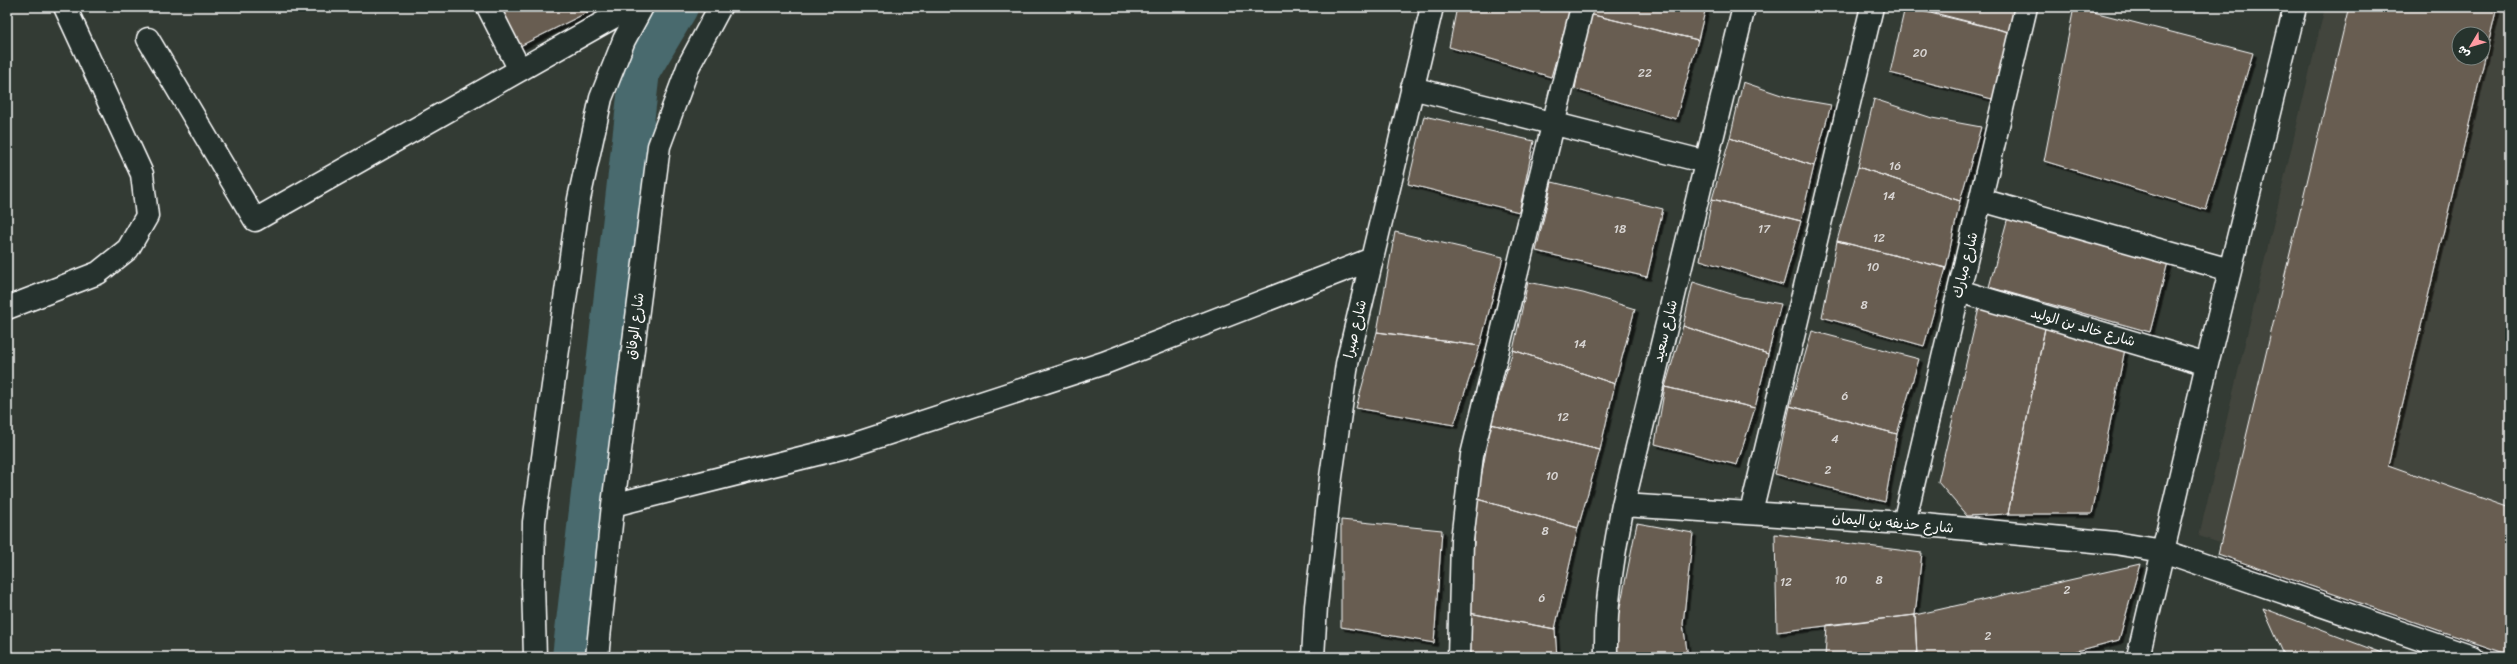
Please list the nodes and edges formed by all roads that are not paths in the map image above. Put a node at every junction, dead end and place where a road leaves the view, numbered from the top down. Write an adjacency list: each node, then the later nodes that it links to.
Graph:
1 (65, 7): 21 (street)
2 (488, 7): 13 (street)
3 (631, 7): 13 (street)
4 (642, 7): 29 (street)
5 (720, 7): 23 (street, شارع الوفاق)
6 (1432, 7): 14 (street, شارع صبرا)
7 (1582, 7): 15 (street)
8 (1744, 7): 16 (street, شارع سعيد)
9 (1872, 7): 25 (street)
10 (2026, 7): 17 (street, شارع مبارك)
11 (2295, 7): 19 (street)
12 (148, 39): 13 (street)
13 (520, 70)
14 (1412, 88): 15 (street); 18 (street, شارع صبرا)
15 (1553, 124): 16 (street); 32 (street)
16 (1706, 162): 24 (street, شارع سعيد)
17 (1981, 200): 19 (street); 20 (street, شارع مبارك)
18 (1372, 258): 23 (street); 31 (street, شارع صبرا)
19 (2230, 270): 22 (street)
20 (1959, 291): 22 (street, شارع خالد بن الوليد); 26 (street, شارع مبارك)
21 (7, 308)
22 (2207, 364): 27 (street)
23 (613, 505): 30 (street, شارع الوفاق)
24 (1623, 505): 25 (street, شارع حذيفه بن اليمان); 33 (street, شارع سعيد)
25 (1751, 512): 26 (street, شارع حذيفه بن اليمان)
26 (1904, 523): 27 (street, شارع حذيفه بن اليمان)
27 (2163, 551): 28 (street); 34 (street, شارع حذيفه بن اليمان)
28 (2134, 656)
29 (536, 657)
30 (597, 657)
31 (1313, 657)
32 (1459, 657)
33 (1606, 657)
34 (2472, 657)

